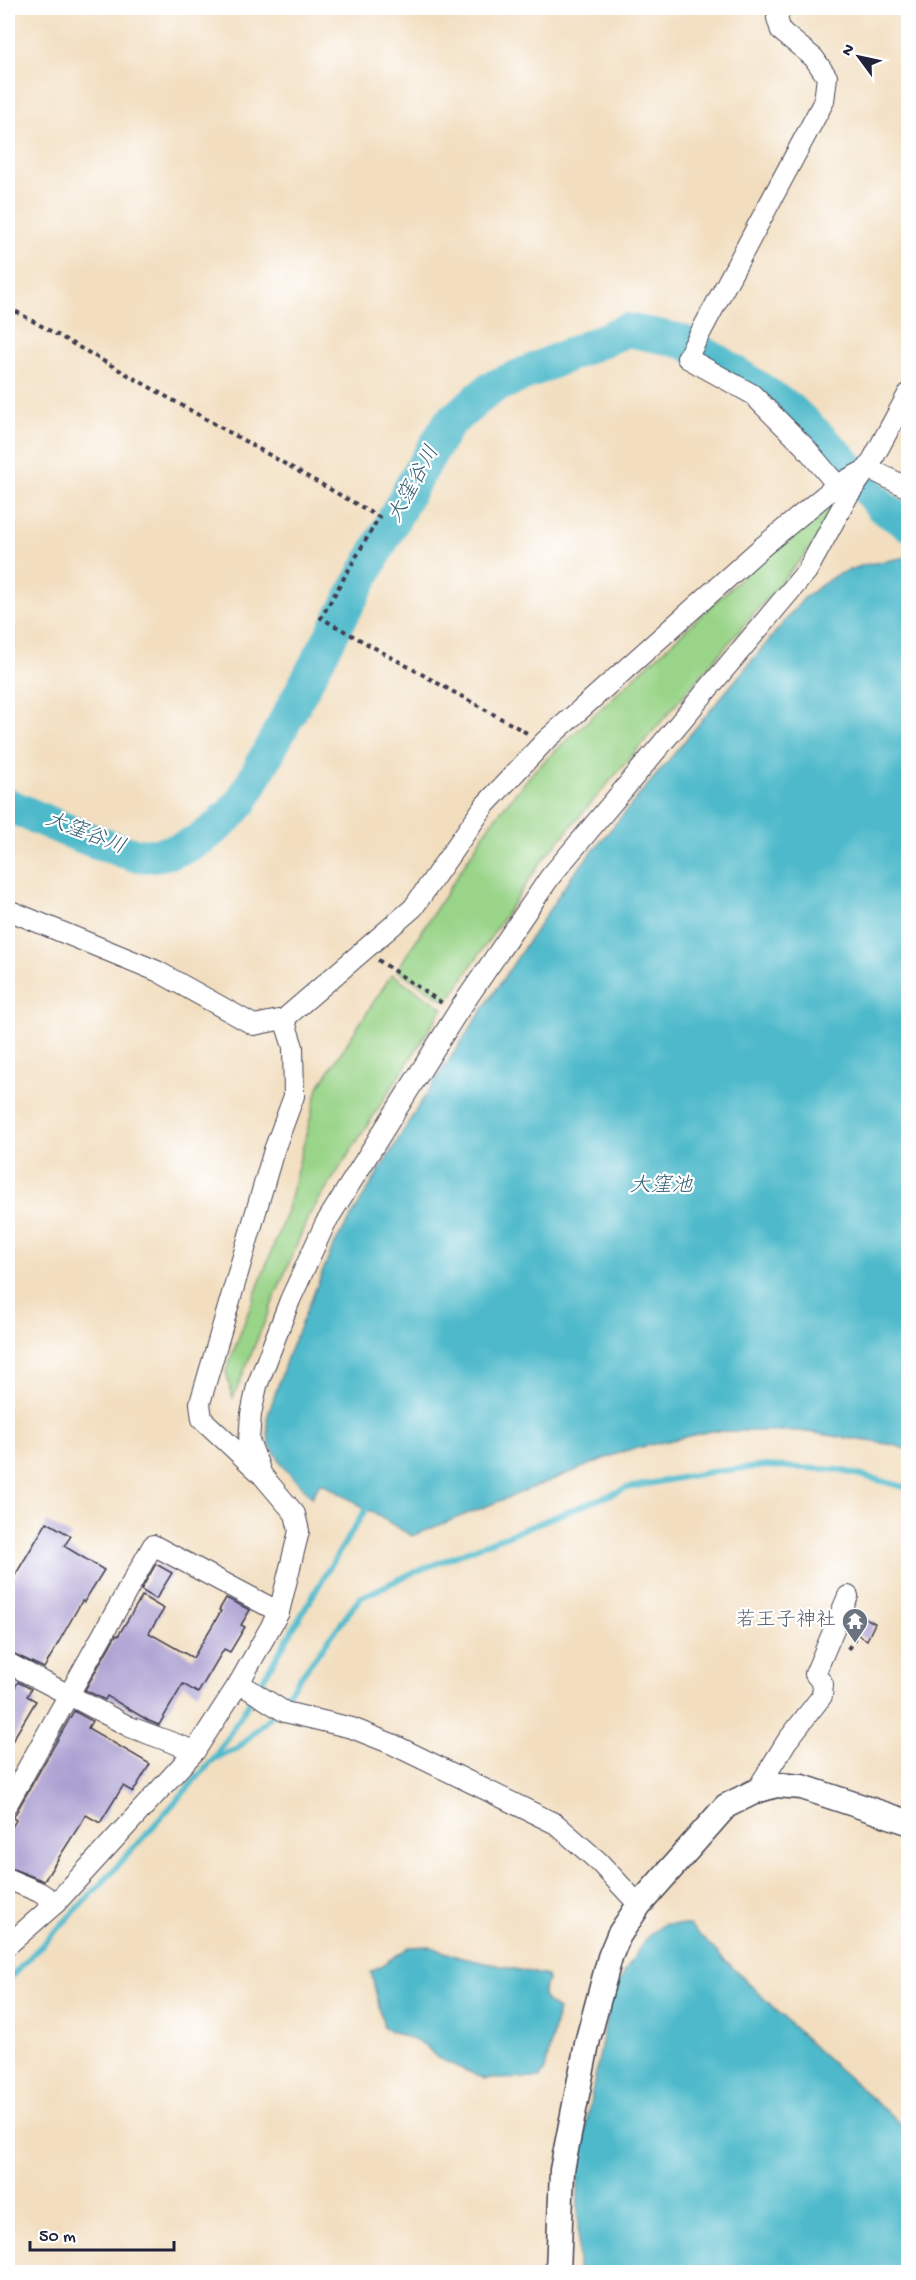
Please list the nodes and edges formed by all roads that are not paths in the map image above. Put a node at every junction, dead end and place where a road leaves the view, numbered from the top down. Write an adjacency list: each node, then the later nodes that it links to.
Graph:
1 (781, 8): 3 (street)
2 (909, 394): 3 (street)
3 (856, 477): 4 (street); 6 (street); 7 (street)
4 (909, 488)
5 (8, 910): 6 (street)
6 (284, 1019): 7 (street)
7 (262, 1475): 9 (street)
8 (848, 1596): 14 (street)
9 (279, 1612): 11 (street); 12 (street)
10 (8, 1663): 12 (street)
11 (242, 1684): 13 (street); 19 (street)
12 (67, 1694): 13 (street); 15 (street)
13 (195, 1751): 18 (street)
14 (756, 1791): 16 (street); 19 (street)
15 (8, 1803)
16 (909, 1822)
17 (8, 1879): 18 (street)
18 (56, 1903): 20 (street)
19 (639, 1905): 21 (street)
20 (8, 1945)
21 (558, 2272)

